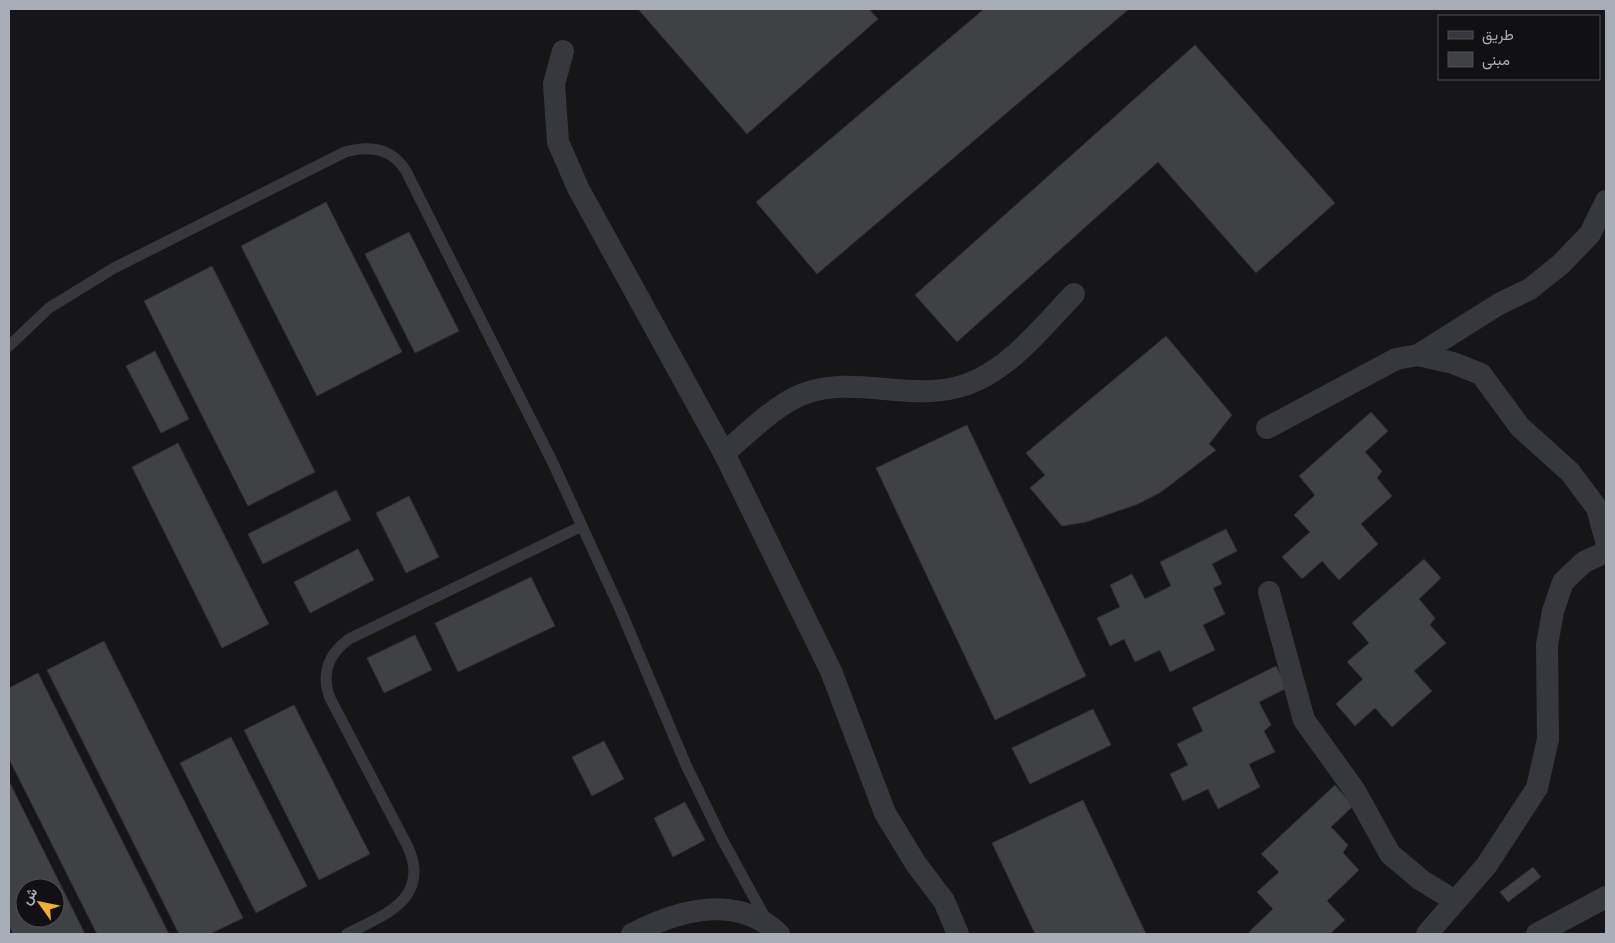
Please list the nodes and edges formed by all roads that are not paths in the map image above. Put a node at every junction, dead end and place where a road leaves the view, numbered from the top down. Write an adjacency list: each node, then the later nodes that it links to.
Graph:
1 (563, 51): 7 (street)
2 (1606, 201): 5 (street)
3 (1074, 294): 7 (street)
4 (9, 346): 8 (lane)
5 (1418, 356): 6 (street); 9 (street)
6 (1268, 428)
7 (724, 453): 17 (street)
8 (582, 526): 14 (lane); 15 (lane)
9 (1606, 541)
10 (1606, 552): 13 (street)
11 (1269, 592): 13 (street)
12 (1606, 897): 19 (street)
13 (1456, 901): 18 (street)
14 (774, 929): 16 (street)
15 (347, 934)
16 (632, 934)
17 (958, 934)
18 (1427, 934)
19 (1537, 934)

